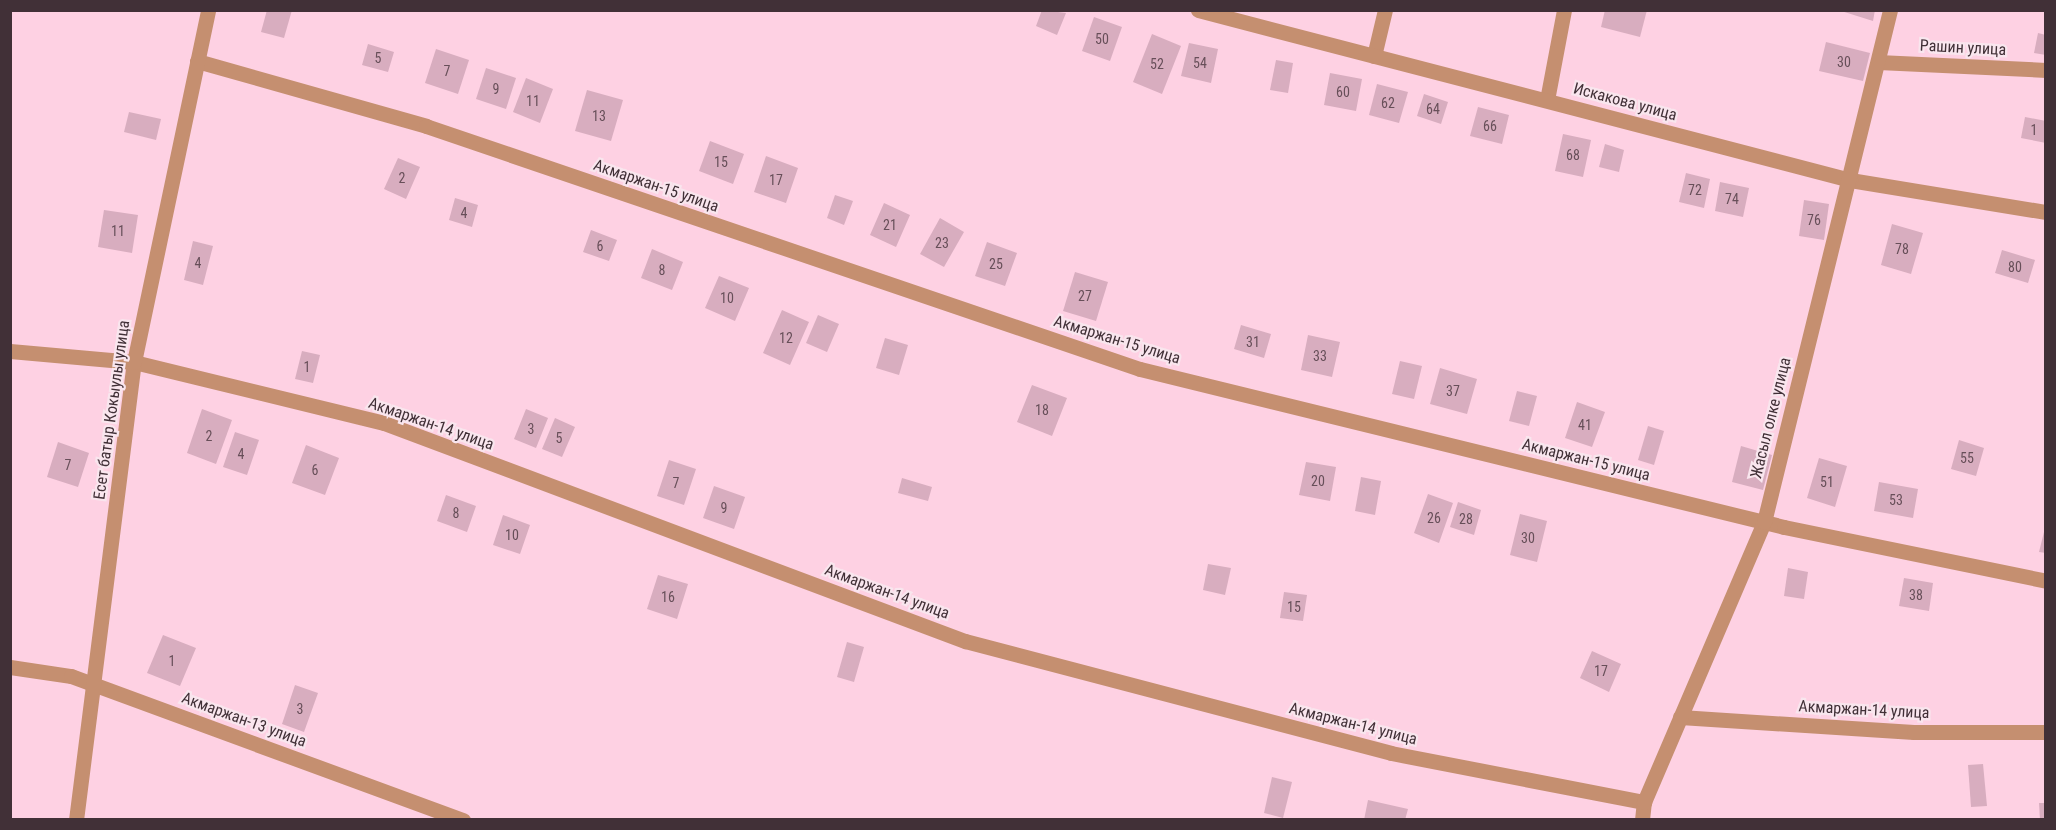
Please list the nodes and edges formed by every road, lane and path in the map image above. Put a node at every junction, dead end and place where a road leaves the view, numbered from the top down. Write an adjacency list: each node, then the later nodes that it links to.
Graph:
1 (208, 10): 7 (street, Есет батыр Кокыулы улица)
2 (1198, 10): 6 (street, Искакова улица)
3 (1385, 10): 6 (street)
4 (1564, 10): 10 (street)
5 (1890, 10): 8 (street, Жасыл олке улица)
6 (1374, 56): 10 (street, Искакова улица)
7 (197, 61): 14 (street, Есет батыр Кокыулы улица); 15 (street, Акмаржан-15 улица)
8 (1878, 62): 9 (street, Рашин улица); 11 (street, Жасыл олке улица)
9 (2046, 70)
10 (1547, 100): 11 (street, Искакова улица)
11 (1850, 180): 12 (street, Искакова улица); 15 (street, Жасыл олке улица)
12 (2046, 212)
13 (10, 351): 14 (street, Акмаржан-14 улица)
14 (134, 362): 18 (street, Есет батыр Кокыулы улица); 21 (street, Акмаржан-14 улица)
15 (1764, 522): 16 (street, Акмаржан-15 улица); 19 (street, Жасыл олке улица)
16 (2046, 581)
17 (10, 668): 18 (street, Акмаржан-13 улица)
18 (94, 684): 22 (street, Есет батыр Кокыулы улица); 23 (street, Акмаржан-13 улица)
19 (1680, 717): 20 (street, Акмаржан-14 улица); 21 (street, Жасыл олке улица)
20 (2046, 732)
21 (1644, 802): 24 (street, Жасыл олке улица)
22 (76, 819)
23 (463, 819)
24 (1642, 819)

